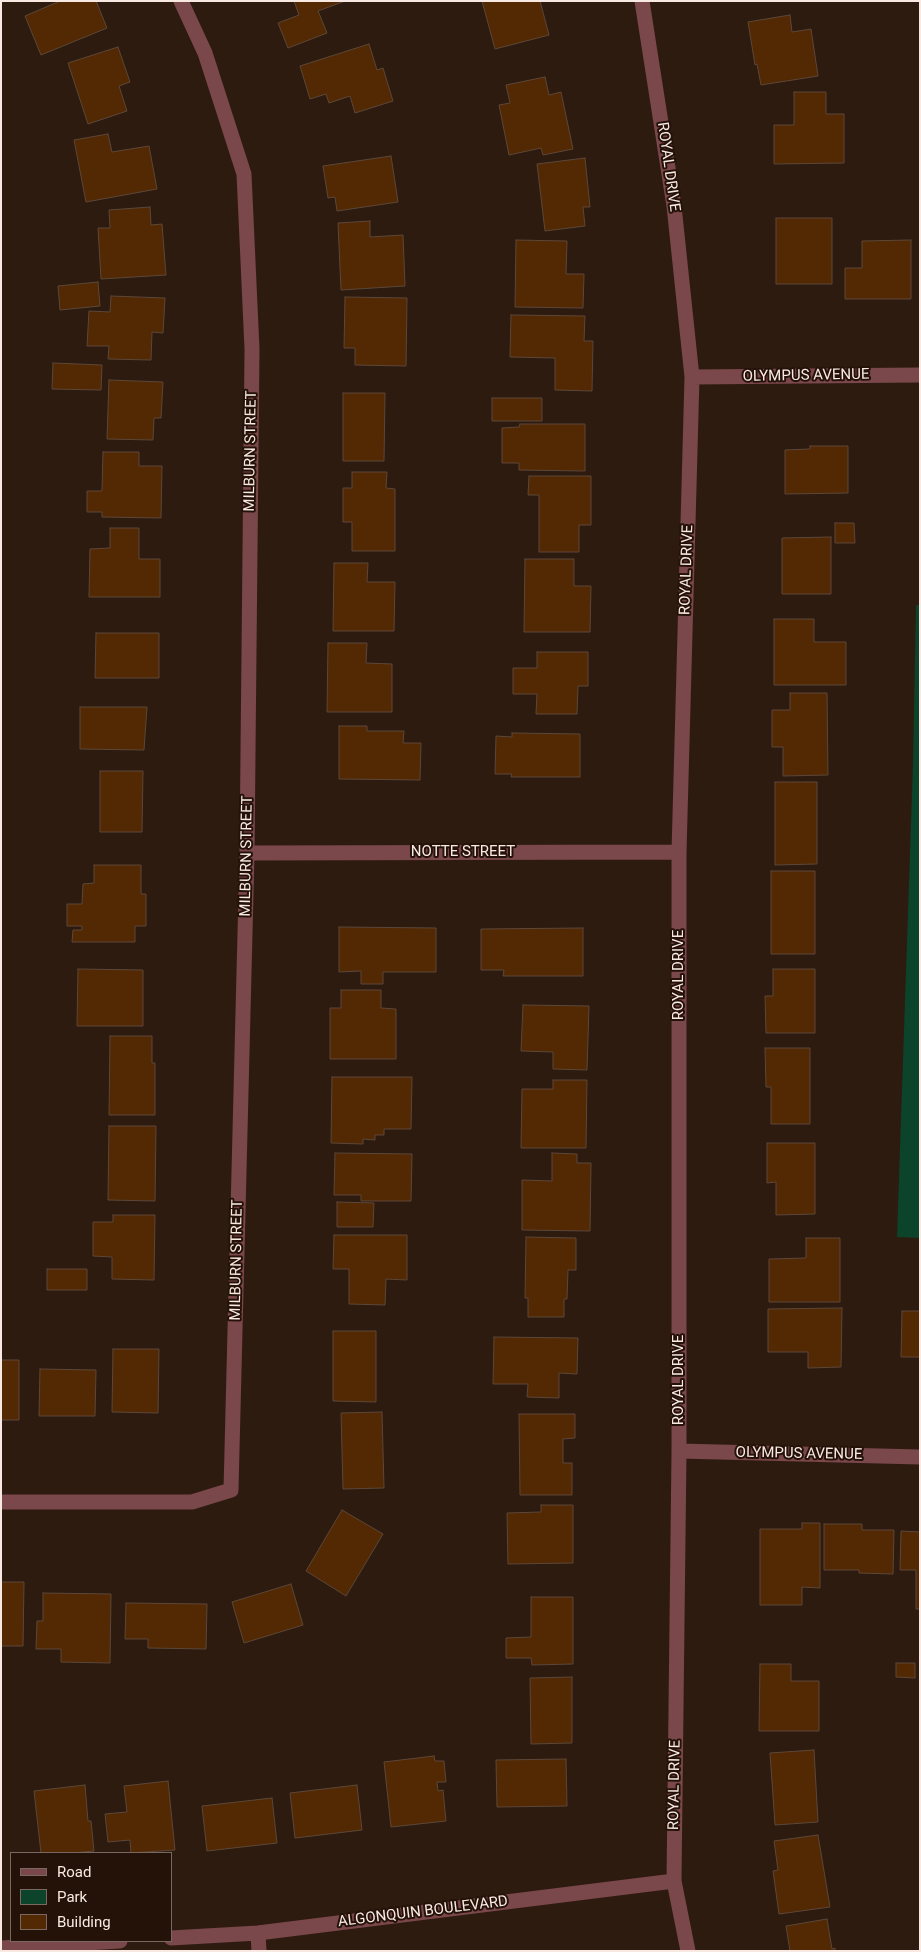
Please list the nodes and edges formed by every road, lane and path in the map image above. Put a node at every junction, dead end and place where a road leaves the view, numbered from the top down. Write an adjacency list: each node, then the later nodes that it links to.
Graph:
1 (181, 1): 6 (street, MILBURN STREET)
2 (642, 1): 4 (street, ROYAL DRIVE)
3 (920, 375): 4 (street, OLYMPUS AVENUE)
4 (692, 377): 5 (street, ROYAL DRIVE)
5 (679, 852): 6 (street, NOTTE STREET); 7 (street, ROYAL DRIVE)
6 (247, 853): 9 (street, MILBURN STREET)
7 (679, 1451): 8 (street, OLYMPUS AVENUE); 10 (street, ROYAL DRIVE)
8 (920, 1457)
9 (1, 1502)
10 (674, 1881): 11 (street, ALGONQUIN BOULEVARD); 16 (street, ROYAL DRIVE)
11 (258, 1933): 12 (street, ALGONQUIN BOULEVARD); 15 (street)
12 (172, 1938)
13 (103, 1942): 14 (street)
14 (1, 1948)
15 (260, 1951)
16 (688, 1951)

